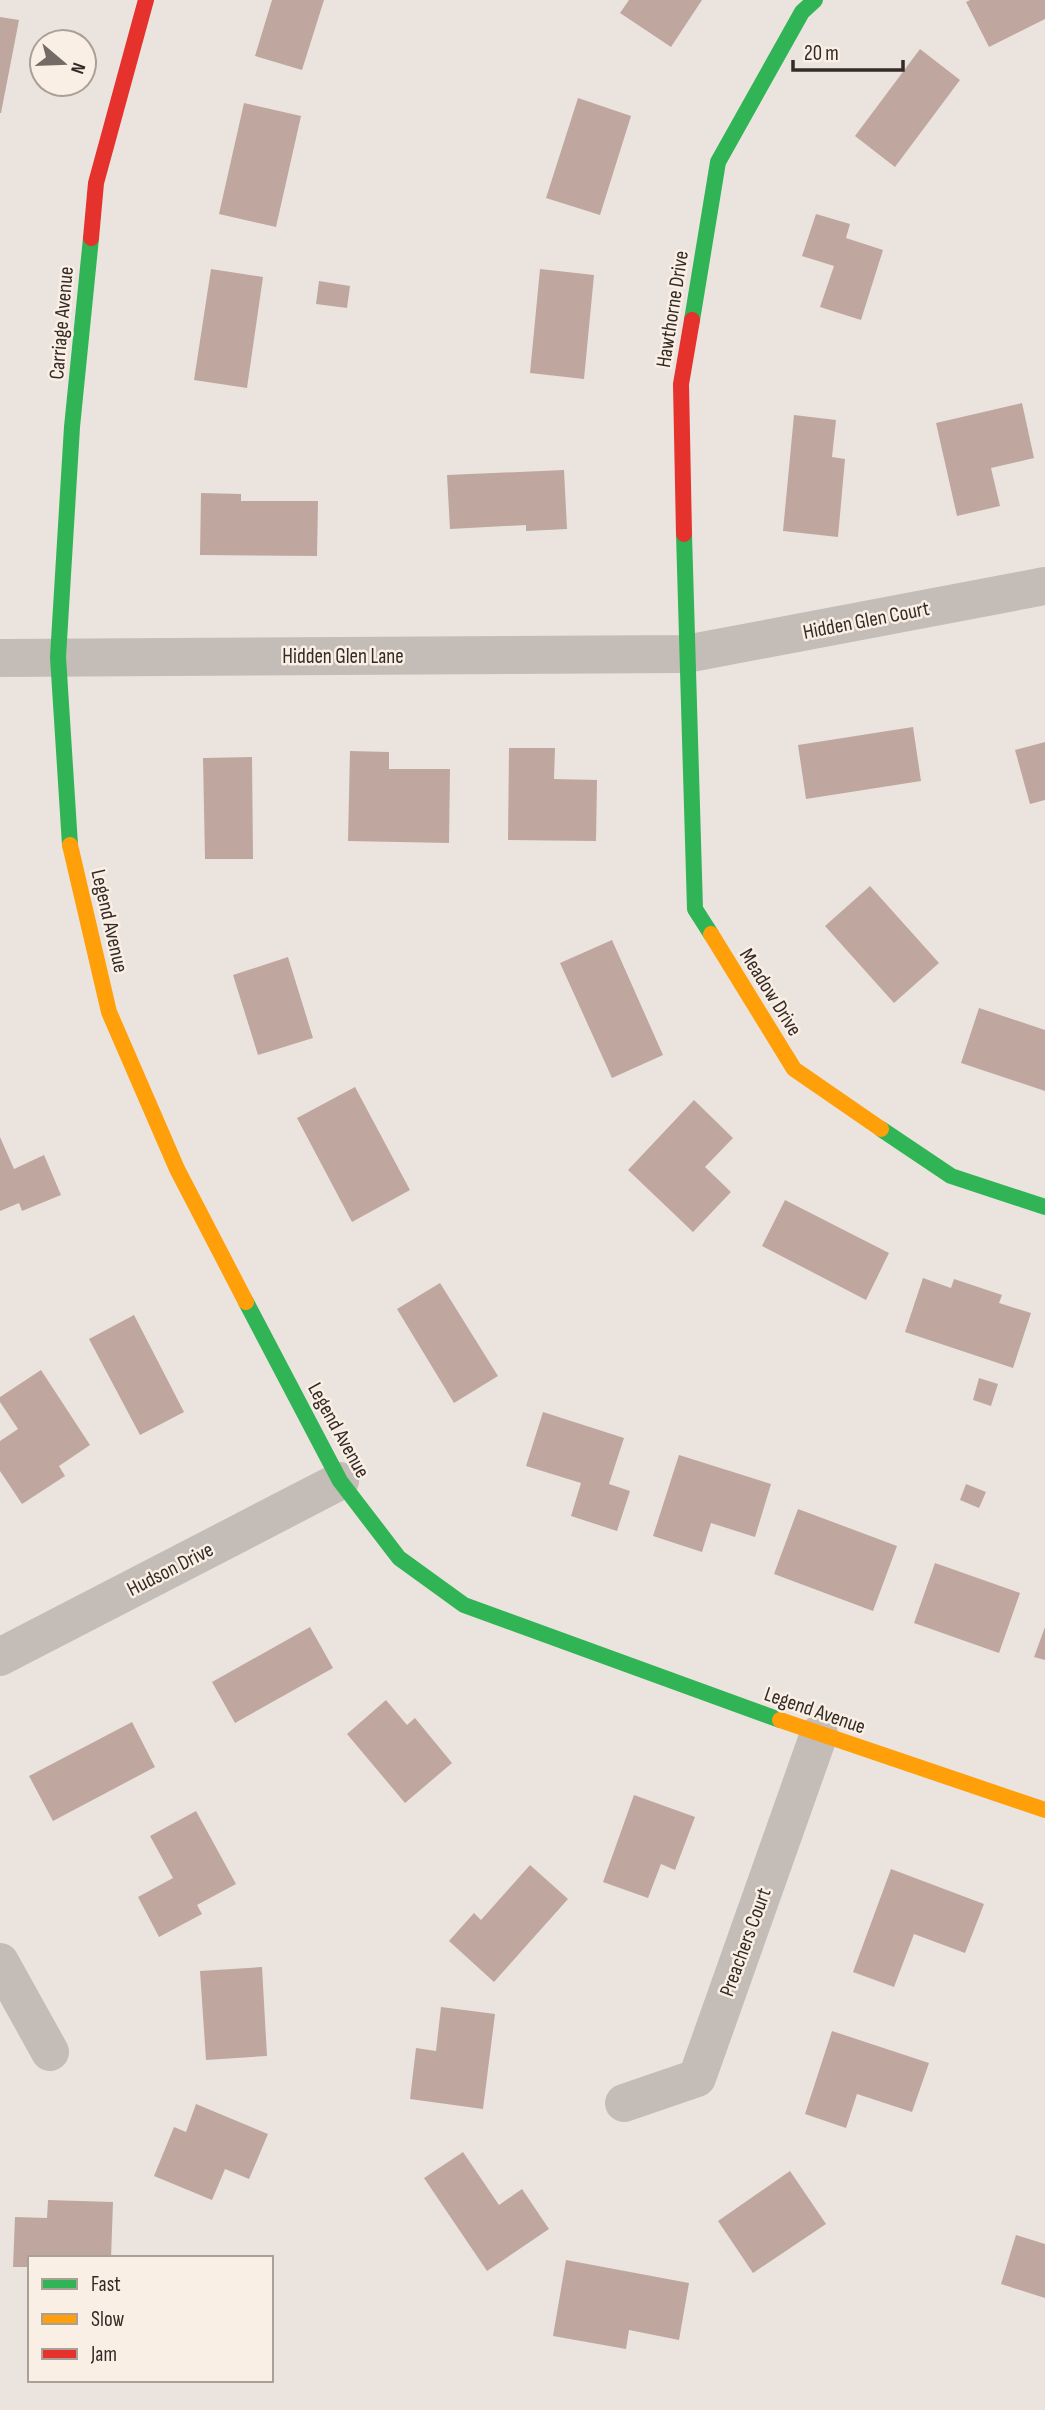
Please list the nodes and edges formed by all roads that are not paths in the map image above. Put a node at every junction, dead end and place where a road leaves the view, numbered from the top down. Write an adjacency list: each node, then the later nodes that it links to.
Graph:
1 (146, 0): 5 (street, Carriage Avenue)
2 (816, 0): 4 (street, Hawthorne Drive)
3 (1045, 586): 4 (street, Hidden Glen Court)
4 (686, 654): 5 (street, Hidden Glen Lane); 7 (street, Meadow Drive)
5 (58, 657): 6 (street, Hidden Glen Lane); 8 (street, Legend Avenue)
6 (0, 658)
7 (1045, 1207)
8 (341, 1481): 9 (street, Hudson Drive); 10 (street, Legend Avenue)
9 (0, 1657)
10 (819, 1734): 11 (street, Legend Avenue); 14 (street, Preachers Court)
11 (1045, 1810)
12 (0, 1962): 13 (street)
13 (50, 2052)
14 (624, 2104)

